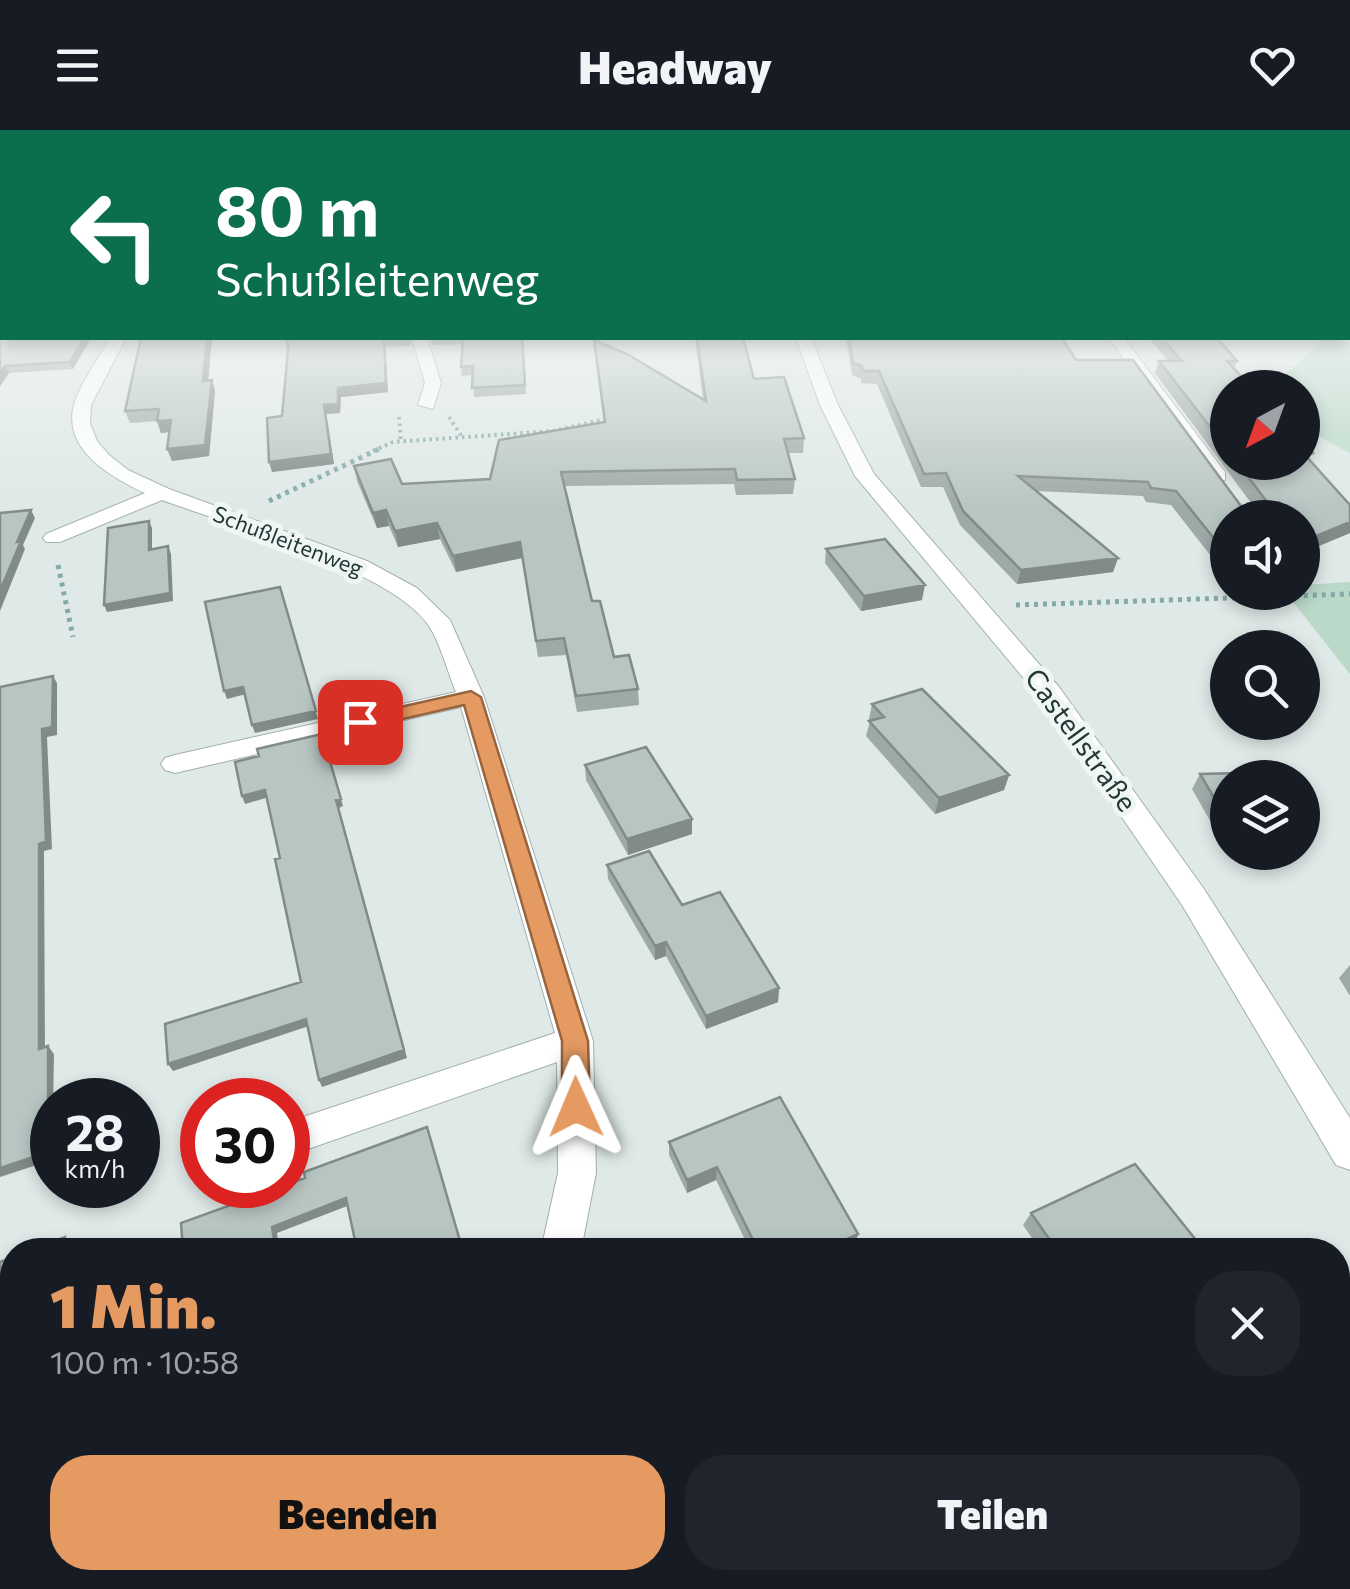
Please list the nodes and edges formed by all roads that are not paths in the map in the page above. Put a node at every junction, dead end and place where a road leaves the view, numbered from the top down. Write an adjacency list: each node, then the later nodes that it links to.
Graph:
1 (98, 372): 7 (street, Schußleitenweg)
2 (429, 372): 5 (street)
3 (817, 372): 13 (street, Castellstraße)
4 (1142, 372): 6 (street)
5 (427, 405)
6 (1226, 486)
7 (162, 493): 8 (street); 9 (street, Schußleitenweg)
8 (53, 538)
9 (471, 697): 10 (street); 11 (street, Schußleitenweg)
10 (175, 764)
11 (575, 1041): 12 (street); 14 (street, Schußleitenweg)
12 (310, 1131)
13 (1350, 1152)
14 (564, 1238)

